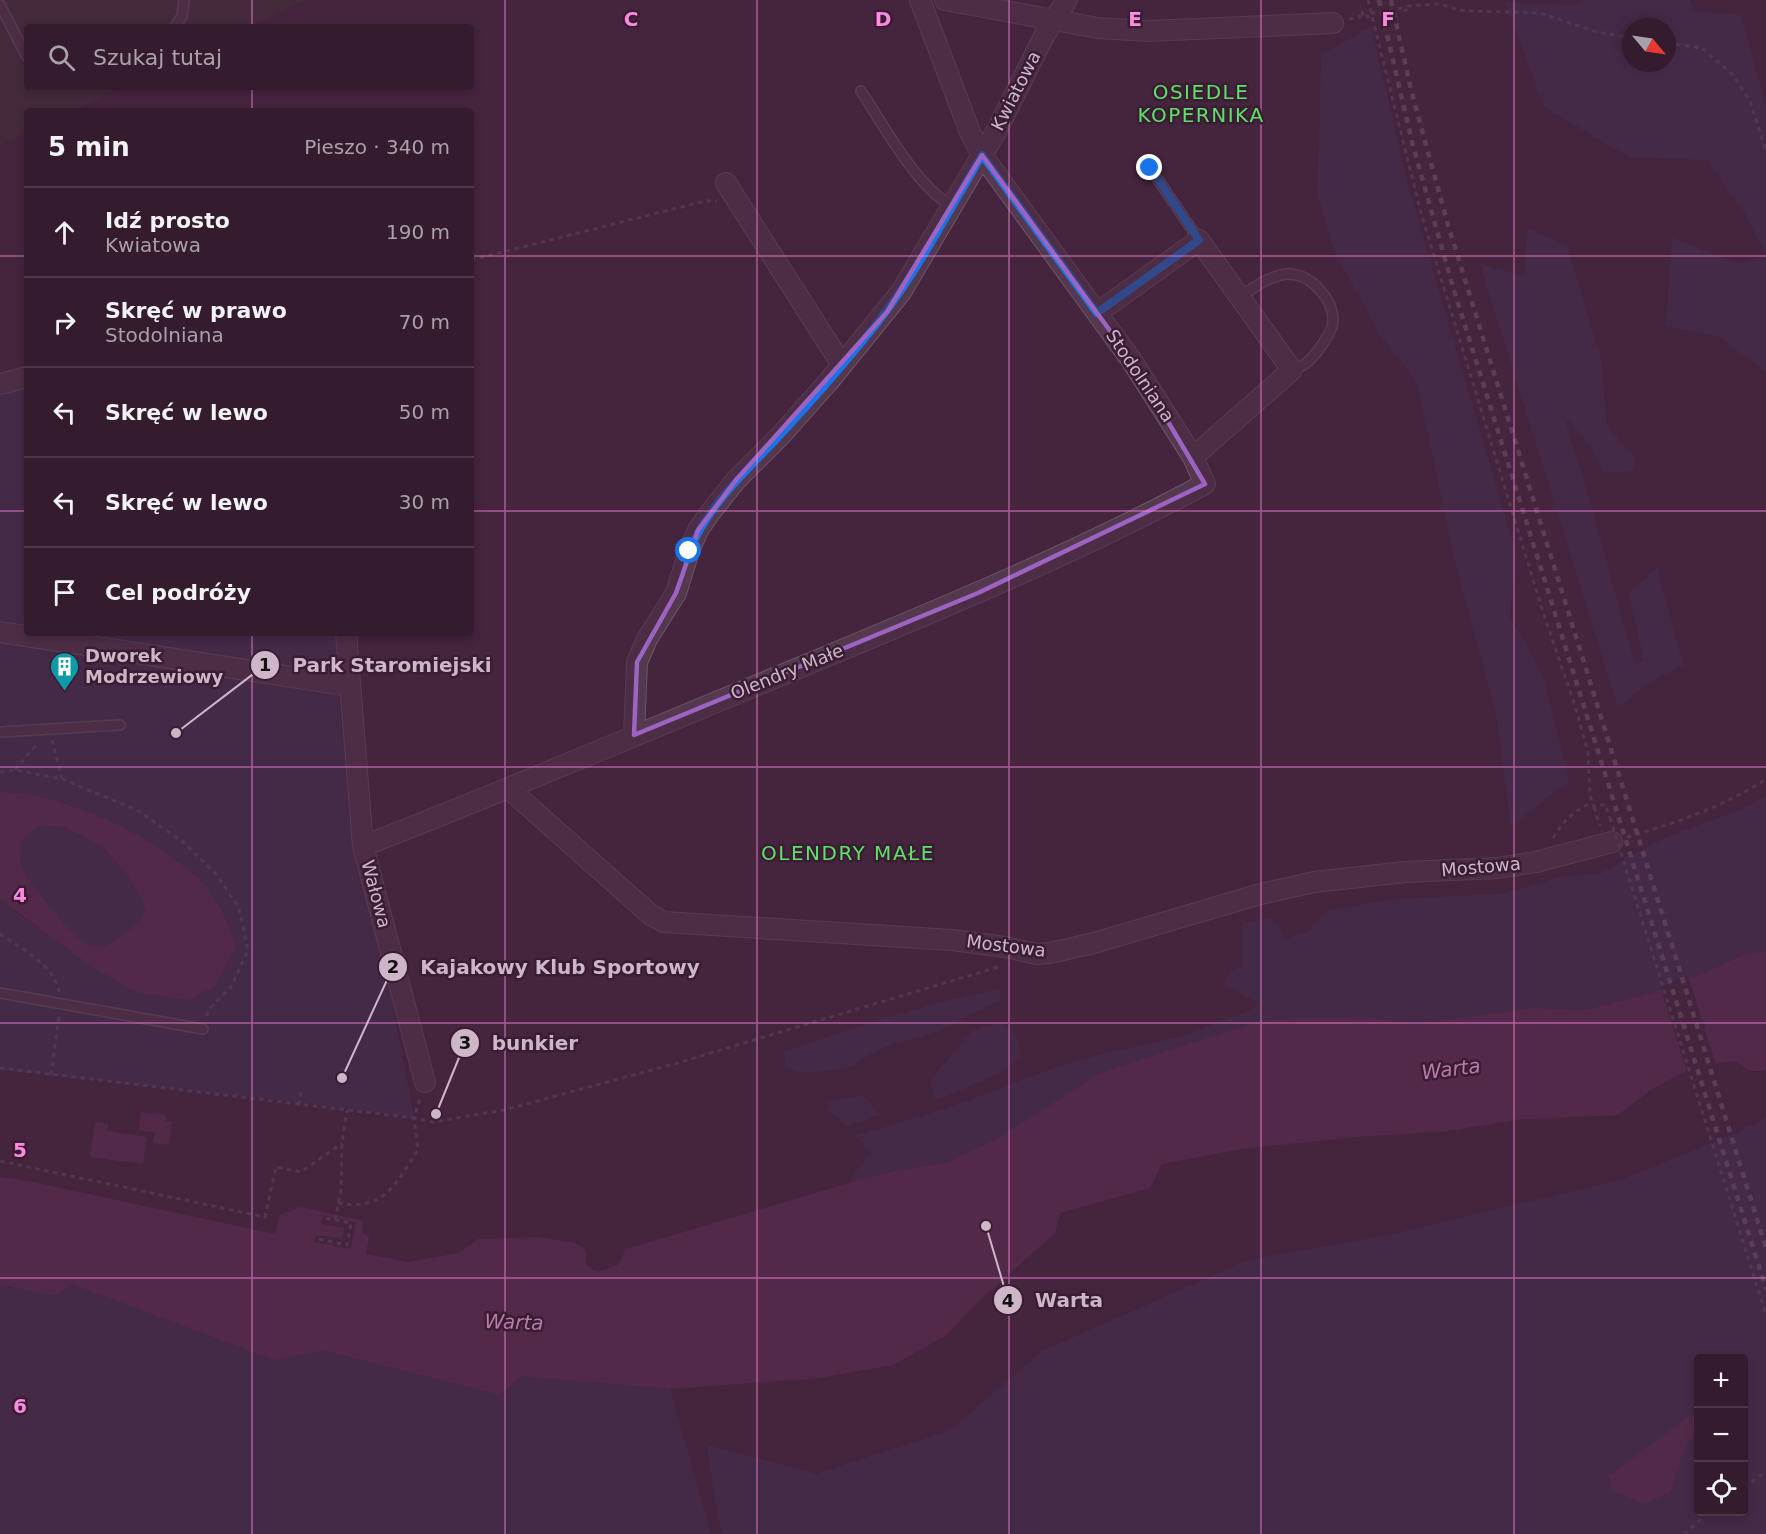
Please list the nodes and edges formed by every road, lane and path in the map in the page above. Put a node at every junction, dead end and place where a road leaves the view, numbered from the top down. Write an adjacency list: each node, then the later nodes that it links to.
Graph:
1 (184, 0): 12 (lane)
2 (944, 0): 6 (street); 10 (street)
3 (1067, 0): 10 (street, Kwiatowa)
4 (1368, 0): 9 (path)
5 (1401, 0): 8 (path)
6 (921, 2): 18 (street, Stodolniana)
7 (0, 5): 15 (lane)
8 (1403, 8): 9 (path); 13 (path)
9 (1370, 14): 11 (path); 47 (path)
10 (1053, 20): 11 (street); 18 (street, Kwiatowa)
11 (1333, 23)
12 (177, 24)
13 (1622, 36)
14 (1676, 44): 17 (path)
15 (24, 51)
16 (861, 91): 22 (lane)
17 (1766, 151)
18 (982, 155): 22 (street, Kwiatowa); 26 (street, Stodolniana)
19 (1150, 168): 23 (lane)
20 (726, 183): 21 (street)
21 (738, 202): 24 (path); 27 (street)
22 (952, 206): 27 (street, Kwiatowa)
23 (1199, 240): 25 (street); 26 (street)
24 (474, 259)
25 (1240, 297): 28 (street); 28 (lane)
26 (1097, 313): 31 (street, Stodolniana)
27 (842, 365): 41 (street, Kwiatowa)
28 (1293, 370): 31 (street)
29 (24, 378): 30 (street)
30 (0, 384)
31 (1193, 457): 32 (street, Stodolniana)
32 (1205, 484): 41 (street, Olendry Małe)
33 (0, 632): 34 (street)
34 (24, 636)
35 (26, 636): 37 (street)
36 (346, 636): 37 (street, Wałowa)
37 (350, 686): 49 (street, Wałowa)
38 (120, 725): 39 (lane)
39 (49, 729): 40 (lane); 42 (path); 44 (path)
40 (0, 732)
41 (634, 735): 46 (street, Olendry Małe)
42 (15, 770): 43 (path); 44 (path)
43 (0, 772)
44 (62, 779): 53 (path)
45 (1766, 779): 48 (path)
46 (509, 789): 49 (street, Olendry Małe); 50 (street, Mostowa)
47 (1593, 803): 50 (path); 68 (path, bridge)
48 (1612, 842): 50 (street, Mostowa)
49 (363, 846): 57 (street, Wałowa)
50 (1544, 860)
51 (1005, 964): 61 (path)
52 (0, 993): 53 (lane)
53 (203, 1029)
54 (54, 1052): 56 (path)
55 (0, 1068): 56 (path)
56 (51, 1075): 59 (path)
57 (425, 1082): 61 (path)
58 (301, 1092): 59 (path)
59 (299, 1105): 60 (path)
60 (347, 1110): 61 (path); 62 (path)
61 (414, 1118): 64 (path)
62 (342, 1143): 63 (path); 64 (path)
63 (0, 1161)
64 (338, 1203): 66 (path)
65 (325, 1218): 66 (path)
66 (335, 1220): 67 (path)
67 (319, 1239)
68 (1766, 1315)
69 (1766, 1472): 70 (path)
70 (1748, 1484)
71 (1704, 1516): 72 (path)
72 (1684, 1534)

